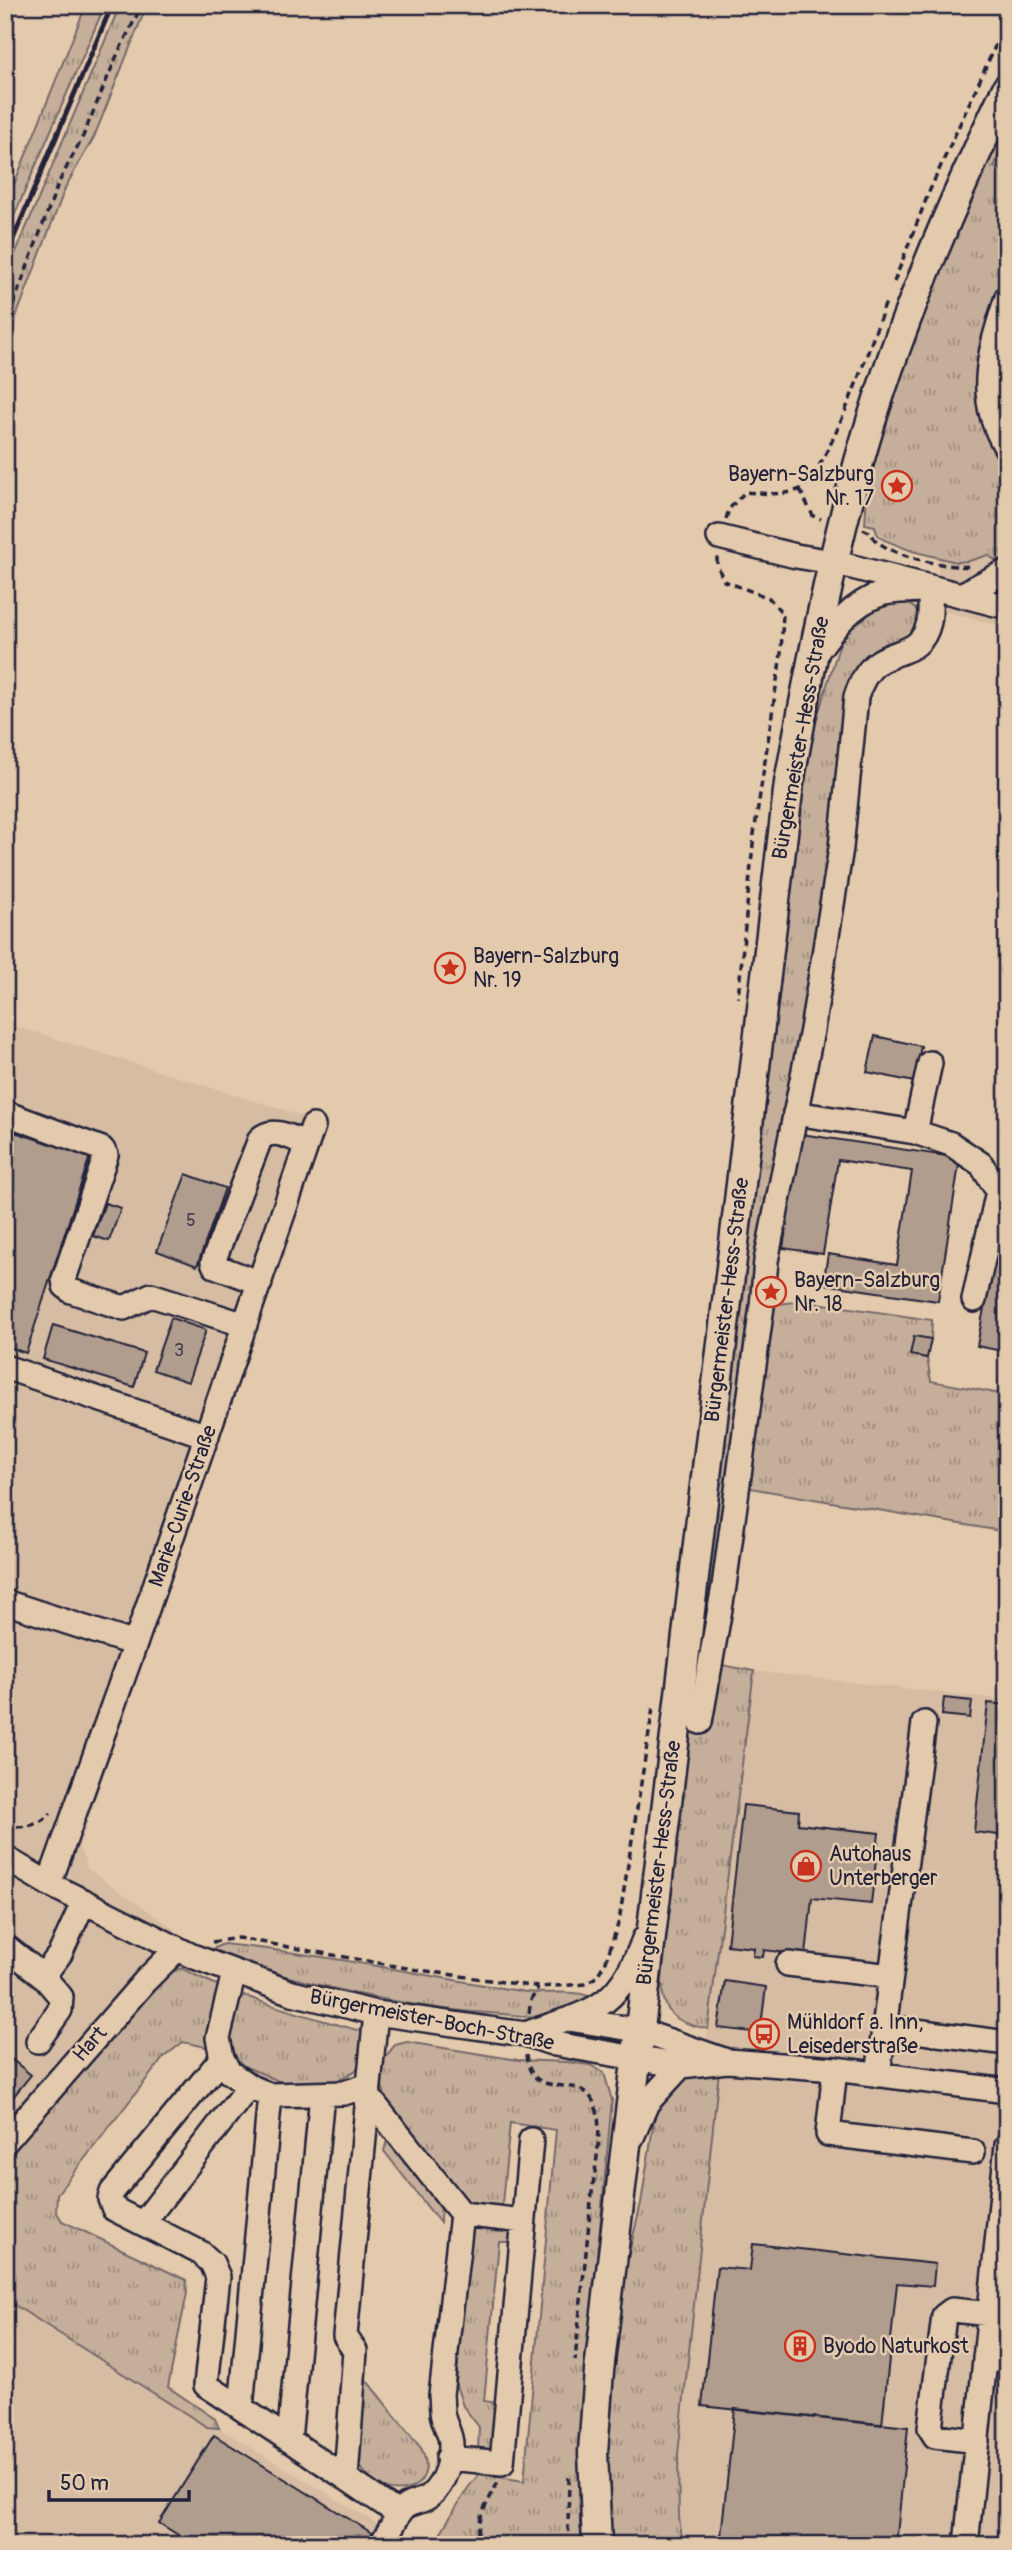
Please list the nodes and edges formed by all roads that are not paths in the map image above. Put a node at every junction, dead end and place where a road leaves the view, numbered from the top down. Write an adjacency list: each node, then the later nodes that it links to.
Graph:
1 (1007, 88): 5 (main road, Bürgermeister-Hess-Straße)
2 (1007, 297): 3 (street)
3 (1007, 449)
4 (719, 537): 5 (street)
5 (833, 562): 7 (street); 10 (main road, Bürgermeister-Hess-Straße)
6 (1006, 572): 8 (street)
7 (930, 589): 8 (street); 10 (street); 13 (street)
8 (961, 595): 9 (street)
9 (1007, 607)
10 (812, 658): 27 (main road, Bürgermeister-Hess-Straße)
11 (930, 1063): 14 (street)
12 (5, 1113): 17 (street)
13 (794, 1113): 14 (street); 22 (street)
14 (915, 1132): 16 (street)
15 (260, 1283): 15 (street, Marie-Curie-Straße); 17 (street, Marie-Curie-Straße)
16 (974, 1300)
17 (245, 1325): 19 (street, Marie-Curie-Straße)
18 (5, 1367): 19 (street)
19 (207, 1436): 21 (street, Marie-Curie-Straße)
20 (5, 1602): 21 (street)
21 (135, 1644): 25 (street, Marie-Curie-Straße)
22 (700, 1722)
23 (924, 1723): 33 (street)
24 (5, 1858): 25 (street, Bürgermeister-Boch-Straße)
25 (49, 1884): 26 (street, Bürgermeister-Boch-Straße)
26 (84, 1901): 29 (street, Bürgermeister-Boch-Straße); 32 (street)
27 (652, 1916): 35 (street); 37 (main road, Bürgermeister-Hess-Straße)
28 (5, 1946): 32 (street)
29 (185, 1953): 31 (street, Bürgermeister-Boch-Straße); 53 (street, Hart)
30 (788, 1964): 33 (street)
31 (234, 1973): 34 (street, Bürgermeister-Boch-Straße); 41 (street)
32 (43, 1976): 39 (street)
33 (891, 1976): 36 (street)
34 (376, 2013): 38 (street, Bürgermeister-Boch-Straße); 48 (street)
35 (569, 2019): 37 (street); 38 (street)
36 (885, 2028): 40 (street); 46 (street)
37 (638, 2030): 42 (main road, Bürgermeister-Hess-Straße); 43 (street)
38 (525, 2034): 42 (street, Bürgermeister-Boch-Straße)
39 (38, 2041)
40 (1007, 2043)
41 (222, 2058): 47 (street); 59 (street)
42 (636, 2060): 44 (street, Bürgermeister-Boch-Straße); 56 (main road, Bürgermeister-Hess-Straße)
43 (727, 2061): 44 (street, Bürgermeister-Boch-Straße); 45 (street)
44 (681, 2066): 56 (street)
45 (835, 2069): 46 (street); 55 (street)
46 (878, 2075): 49 (street)
47 (249, 2086): 51 (street); 59 (street)
48 (369, 2090): 50 (street); 57 (street); 66 (street)
49 (1007, 2091)
50 (322, 2094): 51 (street); 63 (street)
51 (270, 2095): 62 (street)
52 (531, 2140): 58 (street)
53 (5, 2141)
54 (1007, 2145): 60 (street)
55 (973, 2152)
56 (624, 2156): 69 (main road, Bürgermeister-Hess-Straße)
57 (462, 2214): 58 (street); 65 (street)
58 (523, 2221): 65 (street)
59 (143, 2223): 62 (street)
60 (989, 2314): 61 (street); 64 (street)
61 (996, 2359): 64 (street)
62 (241, 2408): 63 (street)
63 (289, 2440): 66 (street)
64 (976, 2441): 70 (street)
65 (449, 2458): 67 (street)
66 (346, 2478): 67 (street)
67 (399, 2514): 68 (street)
68 (381, 2545)
69 (597, 2545)
70 (966, 2545)

